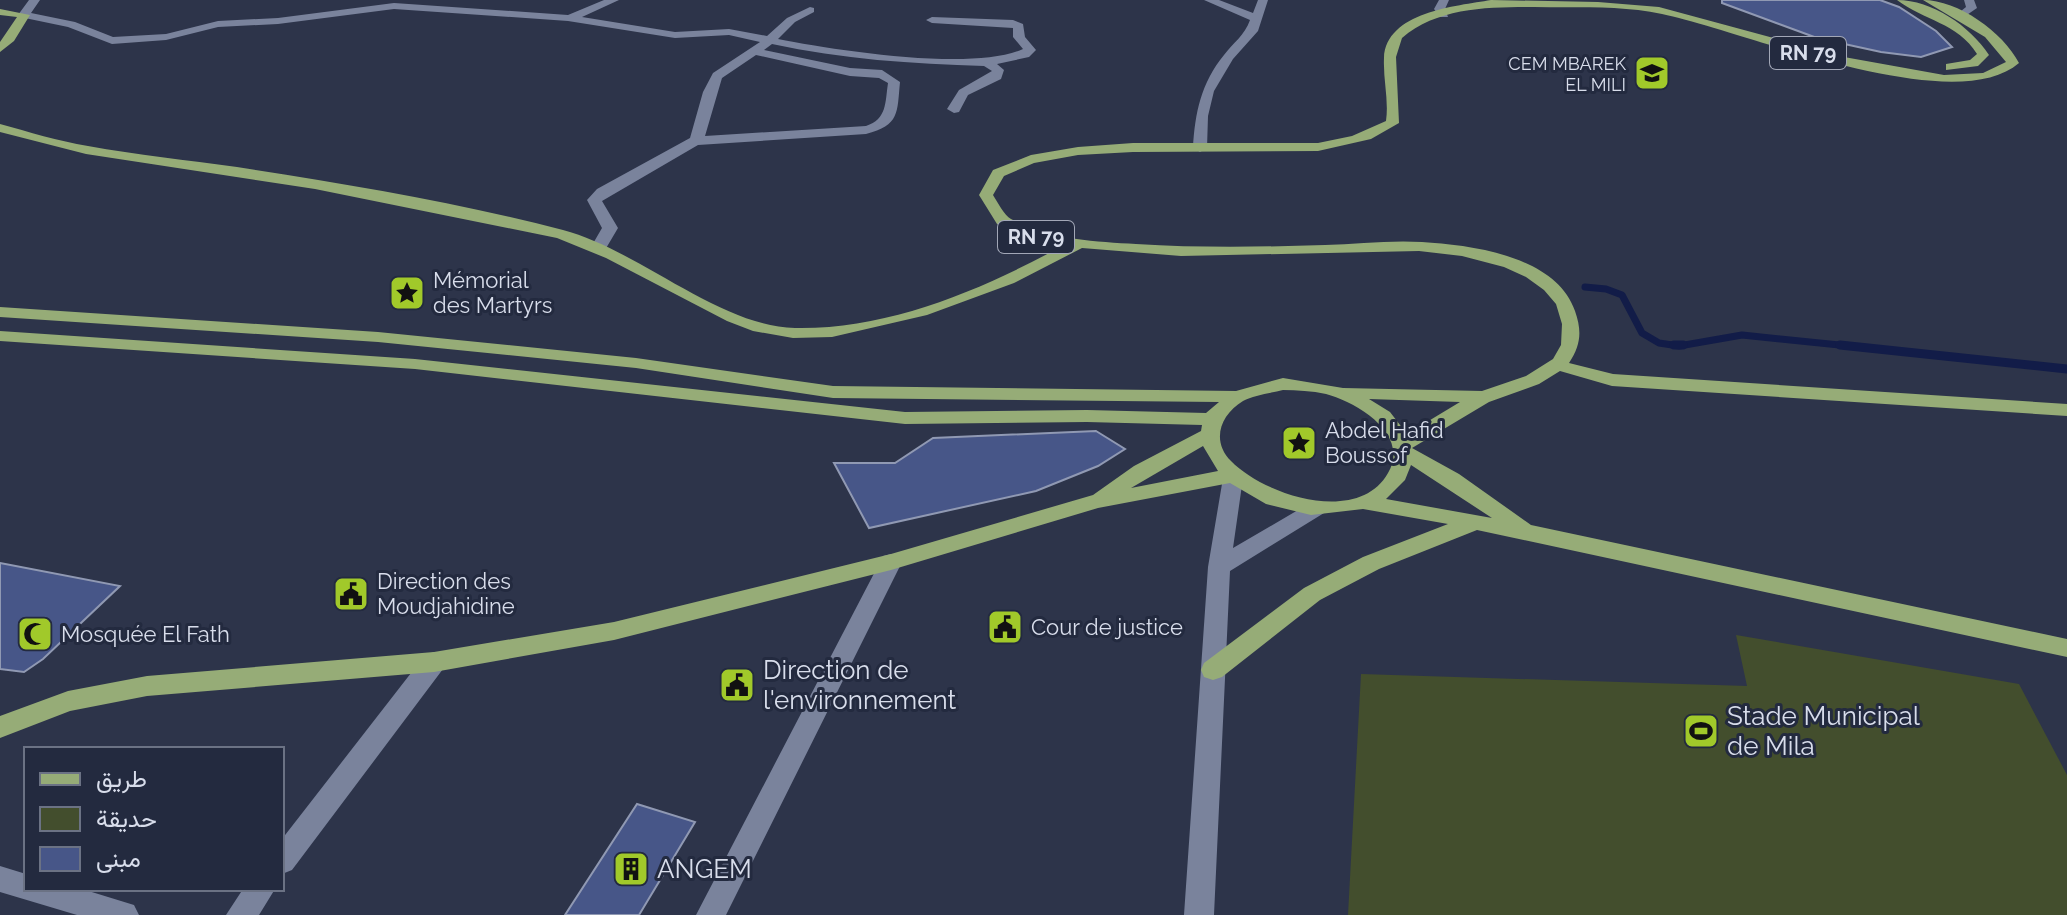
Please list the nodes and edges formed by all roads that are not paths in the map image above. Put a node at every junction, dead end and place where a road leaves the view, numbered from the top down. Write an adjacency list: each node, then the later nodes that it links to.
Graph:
1 (35, 0): 16 (street)
2 (497, 0): 15 (street)
3 (614, 0): 18 (street)
4 (1209, 0): 19 (street)
5 (1263, 0): 19 (street)
6 (1643, 0): 7 (main road, RN 79)
7 (1902, 0)
8 (1928, 0): 17 (main road, RN 79)
9 (1969, 0): 17 (street)
10 (1502, 2): 12 (main road, RN 79); 17 (main road, RN 79)
11 (380, 4): 15 (street); 16 (street)
12 (1444, 7): 28 (main road, RN 79)
13 (810, 10): 21 (street)
14 (0, 12): 16 (main road)
15 (478, 13): 18 (street)
16 (24, 15): 22 (main road)
17 (1961, 16)
18 (568, 18): 21 (street)
19 (1257, 19): 28 (street)
20 (932, 20): 24 (street)
21 (770, 40): 23 (street); 24 (street)
22 (0, 48)
23 (754, 51): 27 (street); 27 (street)
24 (987, 62): 25 (street)
25 (954, 109)
26 (0, 128): 30 (main road)
27 (695, 141): 30 (street)
28 (1200, 148): 29 (main road, RN 79)
29 (1076, 245): 30 (main road); 37 (main road, RN 79)
30 (599, 247)
31 (0, 312): 32 (main road)
32 (333, 334): 34 (main road); 35 (main road)
33 (0, 336): 35 (main road)
34 (438, 343): 36 (main road); 39 (main road)
35 (310, 355): 36 (main road)
36 (415, 364): 42 (main road)
37 (1557, 365): 40 (main road); 41 (main road)
38 (1339, 392): 39 (main road); 40 (main road); 43 (main road)
39 (1235, 396): 42 (main road)
40 (1484, 397): 43 (main road)
41 (2067, 410)
42 (1210, 427): 44 (main road); 45 (main road)
43 (1404, 448): 46 (main road); 49 (main road)
44 (1231, 477): 45 (main road); 47 (main road); 51 (street)
45 (1097, 501): 50 (main road)
46 (1365, 502): 47 (main road); 48 (main road)
47 (1317, 508): 51 (street)
48 (1473, 523): 49 (main road); 54 (main road)
49 (1525, 531): 52 (main road)
50 (891, 562): 53 (main road); 63 (street)
51 (1219, 567): 54 (street)
52 (2067, 648)
53 (434, 662): 55 (main road); 56 (street)
54 (1213, 670): 64 (street)
55 (0, 727)
56 (284, 858)
57 (0, 879): 58 (street)
58 (24, 886)
59 (41, 891): 61 (street)
60 (259, 891): 62 (street)
61 (124, 915)
62 (241, 915)
63 (711, 915)
64 (1199, 915)

